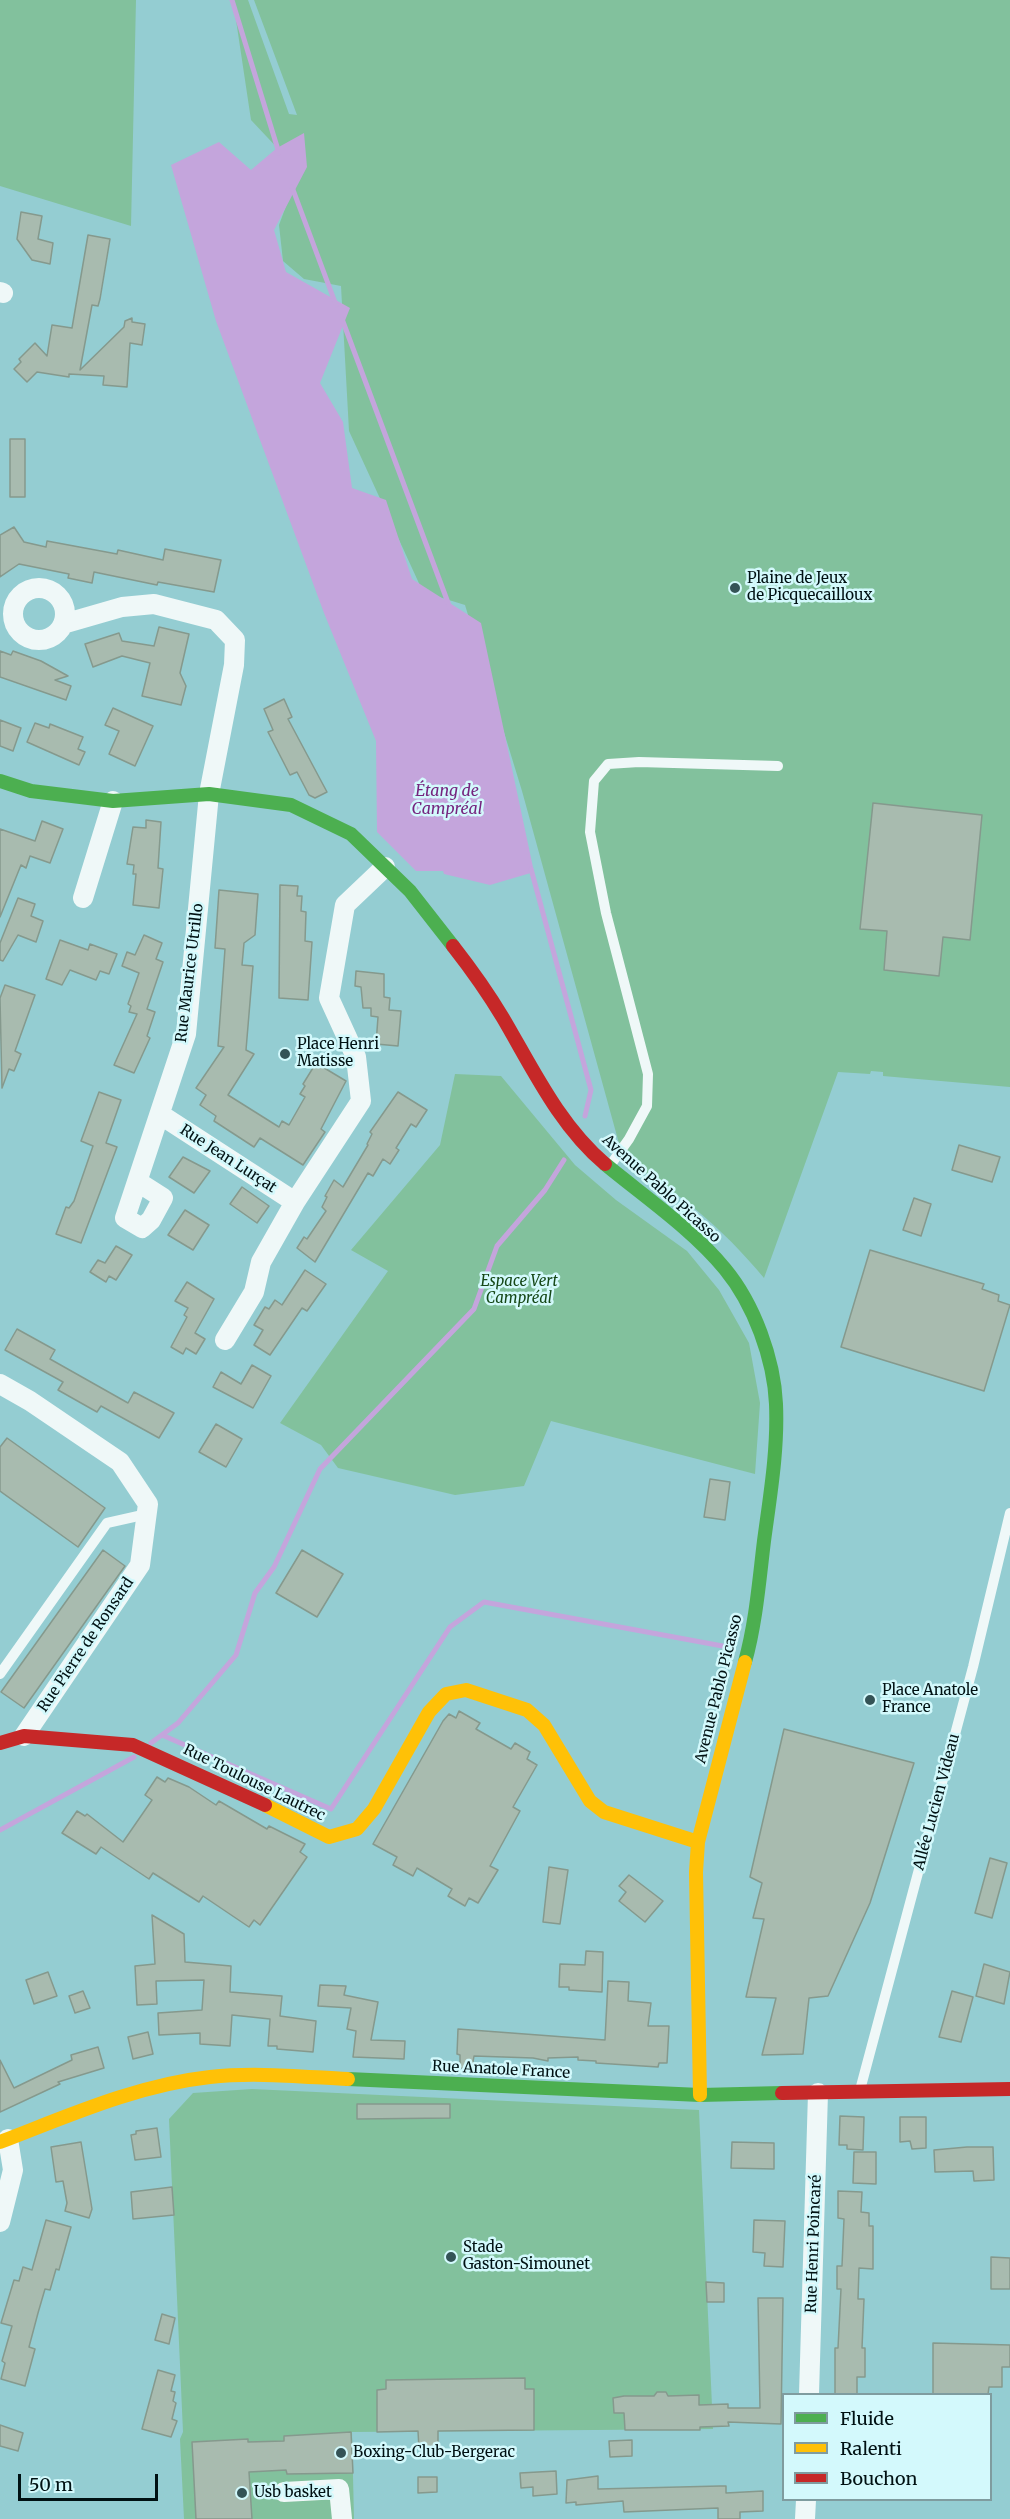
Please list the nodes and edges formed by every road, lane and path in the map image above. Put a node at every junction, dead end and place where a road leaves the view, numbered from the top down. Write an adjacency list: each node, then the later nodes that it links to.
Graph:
1 (63, 624): 4 (street, Rue Maurice Utrillo)
2 (778, 766): 9 (lane)
3 (0, 781): 5 (street, Avenue Pablo Picasso)
4 (209, 794): 5 (street, Avenue Pablo Picasso); 6 (street, Avenue Pablo Picasso); 8 (street, Rue Maurice Utrillo)
5 (113, 801): 7 (street)
6 (385, 867): 9 (street, Avenue Pablo Picasso); 11 (street)
7 (83, 898)
8 (161, 1115): 10 (street, Rue Maurice Utrillo); 11 (street, Rue Jean Lurçat)
9 (609, 1167): 19 (street, Avenue Pablo Picasso)
10 (138, 1182)
11 (295, 1202): 12 (street)
12 (225, 1340)
13 (0, 1384): 15 (street, Rue Pierre de Ronsard)
14 (1010, 1513): 21 (lane, Allée Lucien Videau)
15 (147, 1514): 16 (lane); 17 (street, Rue Pierre de Ronsard)
16 (0, 1674)
17 (24, 1736): 18 (street); 19 (street, Rue Toulouse Lautrec)
18 (0, 1743)
19 (698, 1842): 23 (street, Avenue Pablo Picasso)
20 (1010, 2089): 21 (street, Rue Anatole France)
21 (860, 2090): 22 (street, Rue Anatole France)
22 (818, 2092): 23 (street, Rue Anatole France); 26 (street, Rue Henri Poincaré)
23 (700, 2095): 24 (street, Rue Anatole France)
24 (4, 2140): 25 (street)
25 (0, 2222)
26 (809, 2393)
27 (284, 2492): 29 (street)
28 (806, 2501): 30 (street)
29 (342, 2519)
30 (805, 2519)

